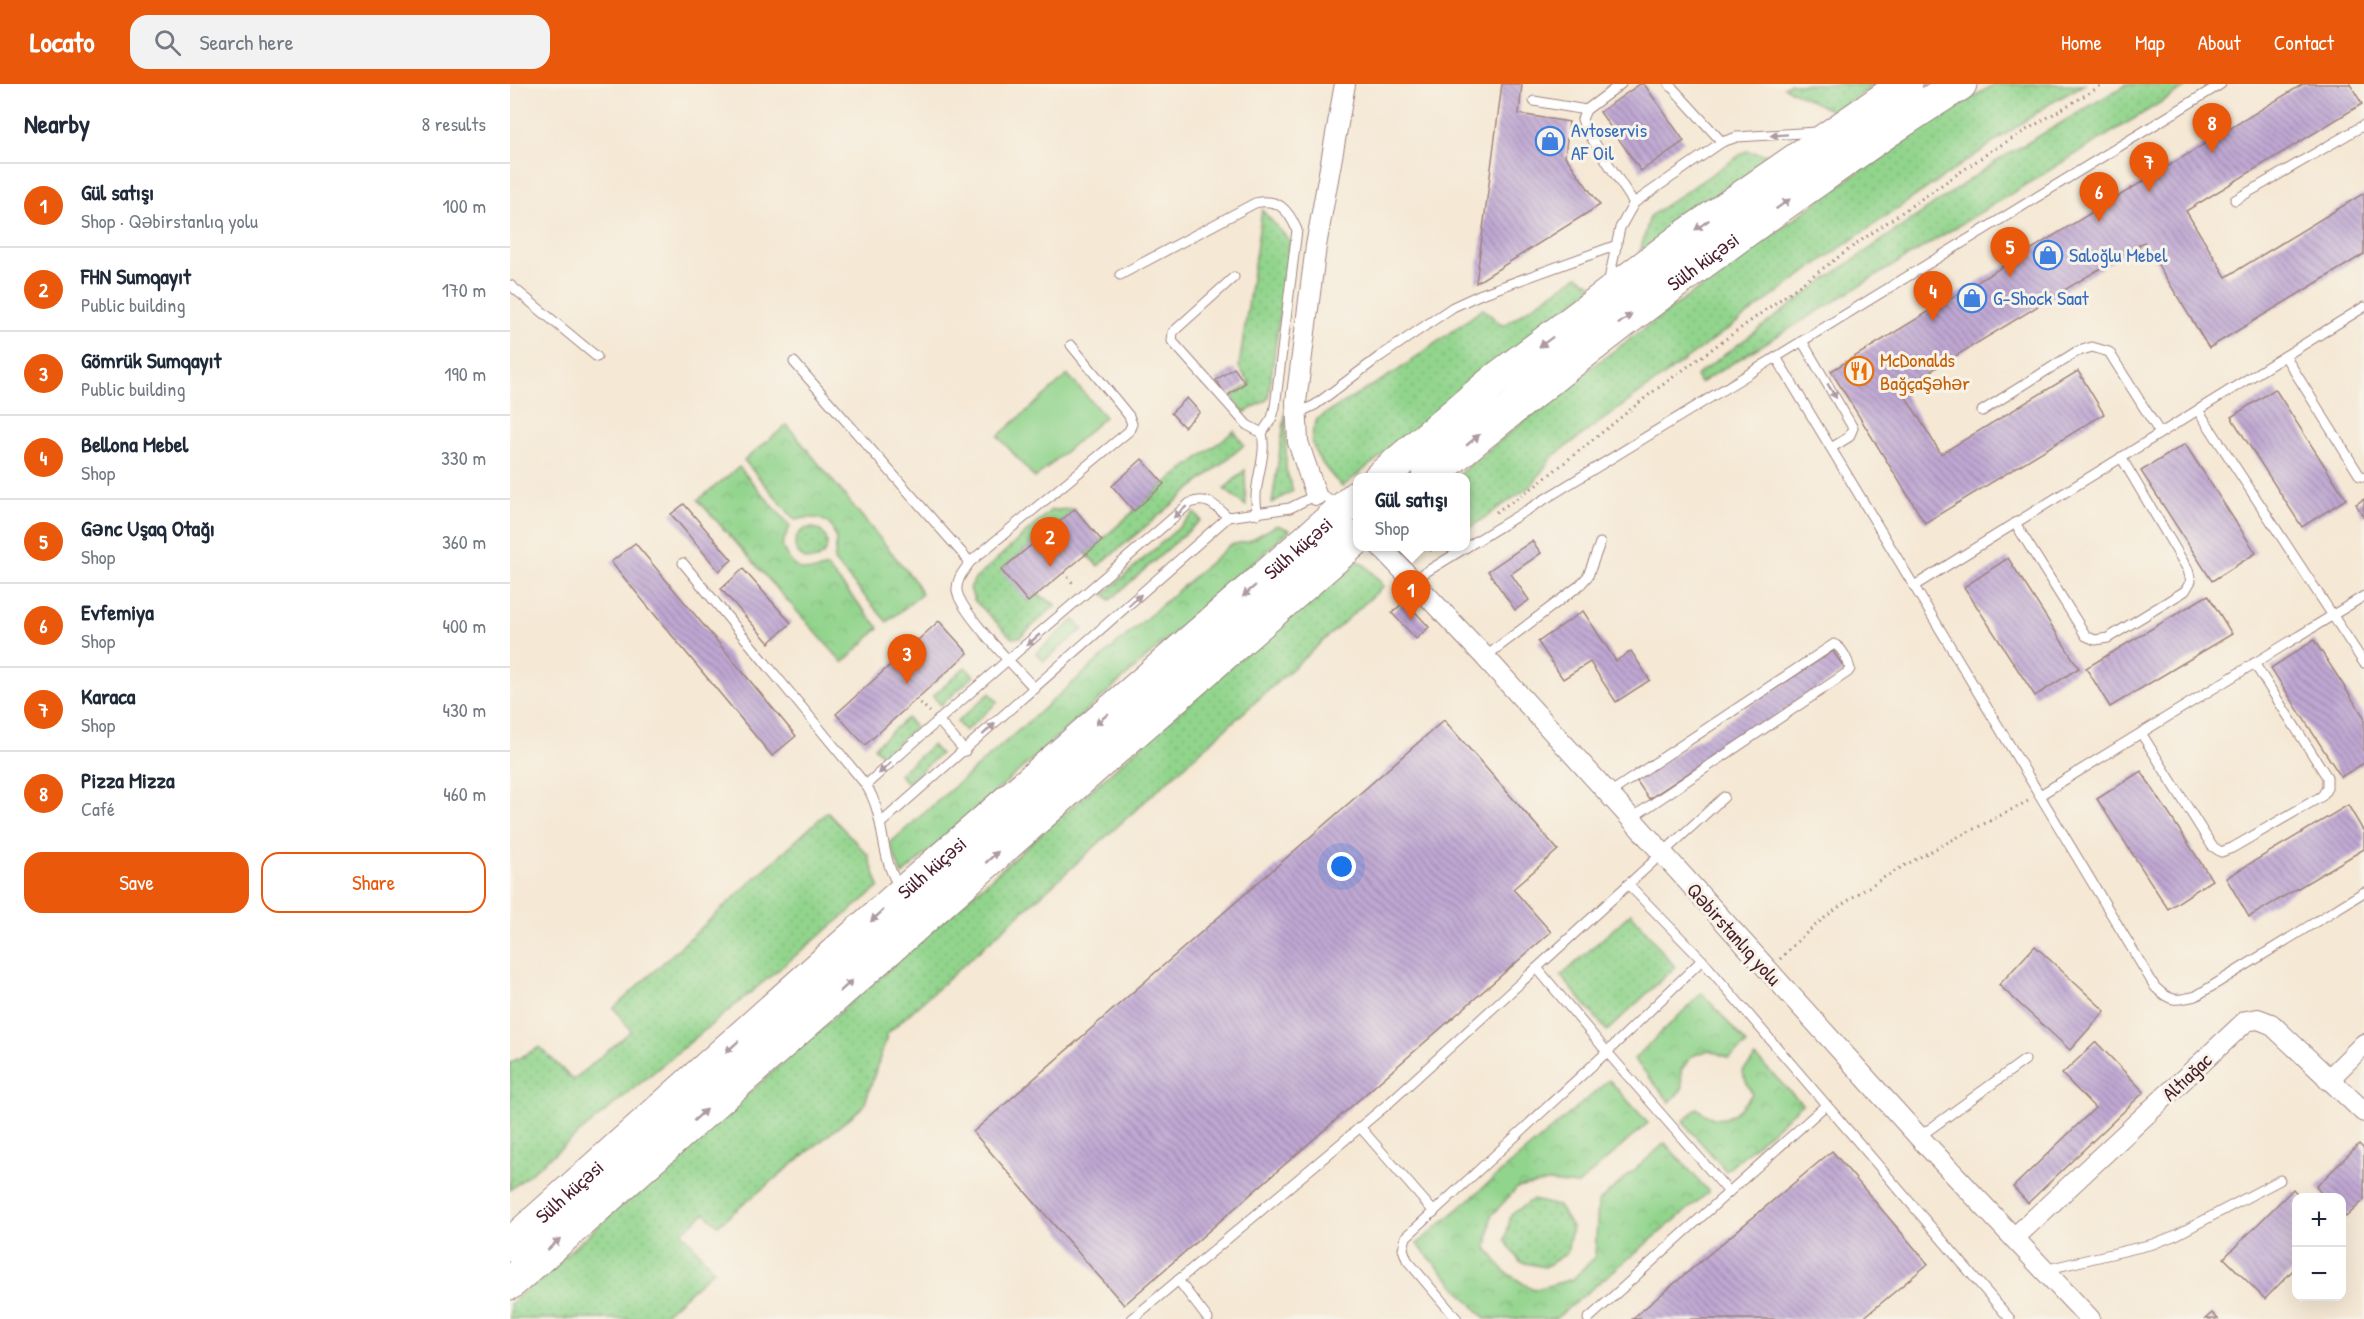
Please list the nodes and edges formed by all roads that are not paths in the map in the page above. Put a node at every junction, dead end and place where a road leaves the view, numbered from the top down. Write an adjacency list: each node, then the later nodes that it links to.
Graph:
1 (1345, 84): 28 (street)
2 (1621, 84): 8 (lane)
3 (1669, 84): 11 (lane)
4 (1906, 84): 10 (highway, Sülh küçəsi)
5 (1960, 84): 34 (highway, Sülh küçəsi, one-way to 5)
6 (2221, 84): 20 (lane)
7 (1534, 101): 8 (lane)
8 (1586, 110): 13 (lane)
9 (2364, 125): 12 (lane)
10 (1838, 131): 11 (lane, one-way to 11); 18 (highway, Sülh küçəsi, one-way to 18)
11 (1722, 142): 13 (lane)
12 (2235, 201)
13 (1634, 203): 14 (lane)
14 (1617, 245): 18 (lane); 28 (lane)
15 (1120, 275): 29 (lane)
16 (1234, 277): 29 (lane)
17 (510, 285): 23 (lane)
18 (1605, 297): 33 (highway, Sülh küçəsi, one-way to 33)
19 (2364, 307): 22 (lane)
20 (1802, 341): 24 (lane); 31 (lane, one-way to 31)
21 (1071, 345): 44 (lane)
22 (2285, 356): 26 (lane); 35 (lane)
23 (597, 357)
24 (1776, 357): 31 (lane); 41 (lane)
25 (794, 362): 44 (lane)
26 (2198, 410): 30 (lane); 49 (lane)
27 (1983, 411): 30 (lane)
28 (1296, 414): 36 (street)
29 (1262, 433): 37 (lane)
30 (2160, 433): 32 (lane)
31 (1831, 448): 47 (lane)
32 (2121, 457): 39 (lane); 39 (lane)
33 (1385, 473)
34 (1433, 473)
35 (2364, 477)
36 (1346, 512): 37 (lane); 66 (highway, Sülh küçəsi, one-way to 66); 85 (highway, Sülh küçəsi, one-way to 36)
37 (1258, 514): 38 (lane)
38 (1228, 517): 51 (lane, one-way to 51); 54 (lane, one-way to 38)
39 (2015, 523): 47 (lane)
40 (1600, 543): 50 (lane)
41 (1470, 545)
42 (1385, 551): 46 (street, Qəbirstanlıq yolu)
43 (1460, 551): 46 (lane)
44 (970, 562): 51 (lane)
45 (683, 563): 58 (lane)
46 (1413, 580): 50 (street, Qəbirstanlıq yolu)
47 (1914, 586): 60 (lane)
48 (2364, 596): 49 (lane)
49 (2334, 614): 52 (lane); 53 (lane)
50 (1485, 657): 59 (street, Qəbirstanlıq yolu)
51 (1009, 660): 54 (lane); 55 (lane)
52 (2254, 663): 56 (lane); 56 (lane)
53 (2364, 663)
54 (1035, 689): 57 (lane, one-way to 54)
55 (938, 720): 57 (lane); 58 (lane, one-way to 58)
56 (2141, 733): 60 (lane)
57 (965, 751): 63 (lane)
58 (866, 785): 63 (lane)
59 (1608, 794): 62 (street, Qəbirstanlıq yolu); 62 (lane)
60 (2040, 795): 67 (lane)
61 (1724, 797): 64 (lane)
62 (1630, 819): 64 (street, Qəbirstanlıq yolu)
63 (881, 823): 66 (lane)
64 (1662, 854): 65 (lane); 77 (street, Qəbirstanlıq yolu)
65 (1628, 884): 68 (lane); 69 (lane)
66 (903, 892): 82 (highway, Sülh küçəsi, one-way to 82)
67 (2364, 892)
68 (1702, 960): 71 (lane); 74 (lane)
69 (1538, 968): 71 (lane); 76 (lane)
70 (2364, 1044): 73 (street)
71 (1607, 1052): 79 (lane); 80 (lane)
72 (2025, 1060): 77 (lane)
73 (2328, 1080): 75 (street, Altıağac); 81 (street, Altıağac)
74 (1826, 1105): 79 (lane); 90 (lane)
75 (2364, 1112)
76 (1360, 1127): 80 (lane); 84 (lane)
77 (1919, 1137): 81 (street, Qəbirstanlıq yolu)
78 (2280, 1180): 83 (lane)
79 (1729, 1192): 89 (lane)
80 (1434, 1212): 88 (lane)
81 (2014, 1238): 83 (street, Qəbirstanlıq yolu)
82 (510, 1245)
83 (2044, 1270): 91 (street, Qəbirstanlıq yolu)
84 (1178, 1280): 86 (lane); 87 (lane)
85 (510, 1283)
86 (1132, 1319)
87 (1209, 1319)
88 (1457, 1319)
89 (1588, 1319)
90 (2010, 1319)
91 (2090, 1319)

